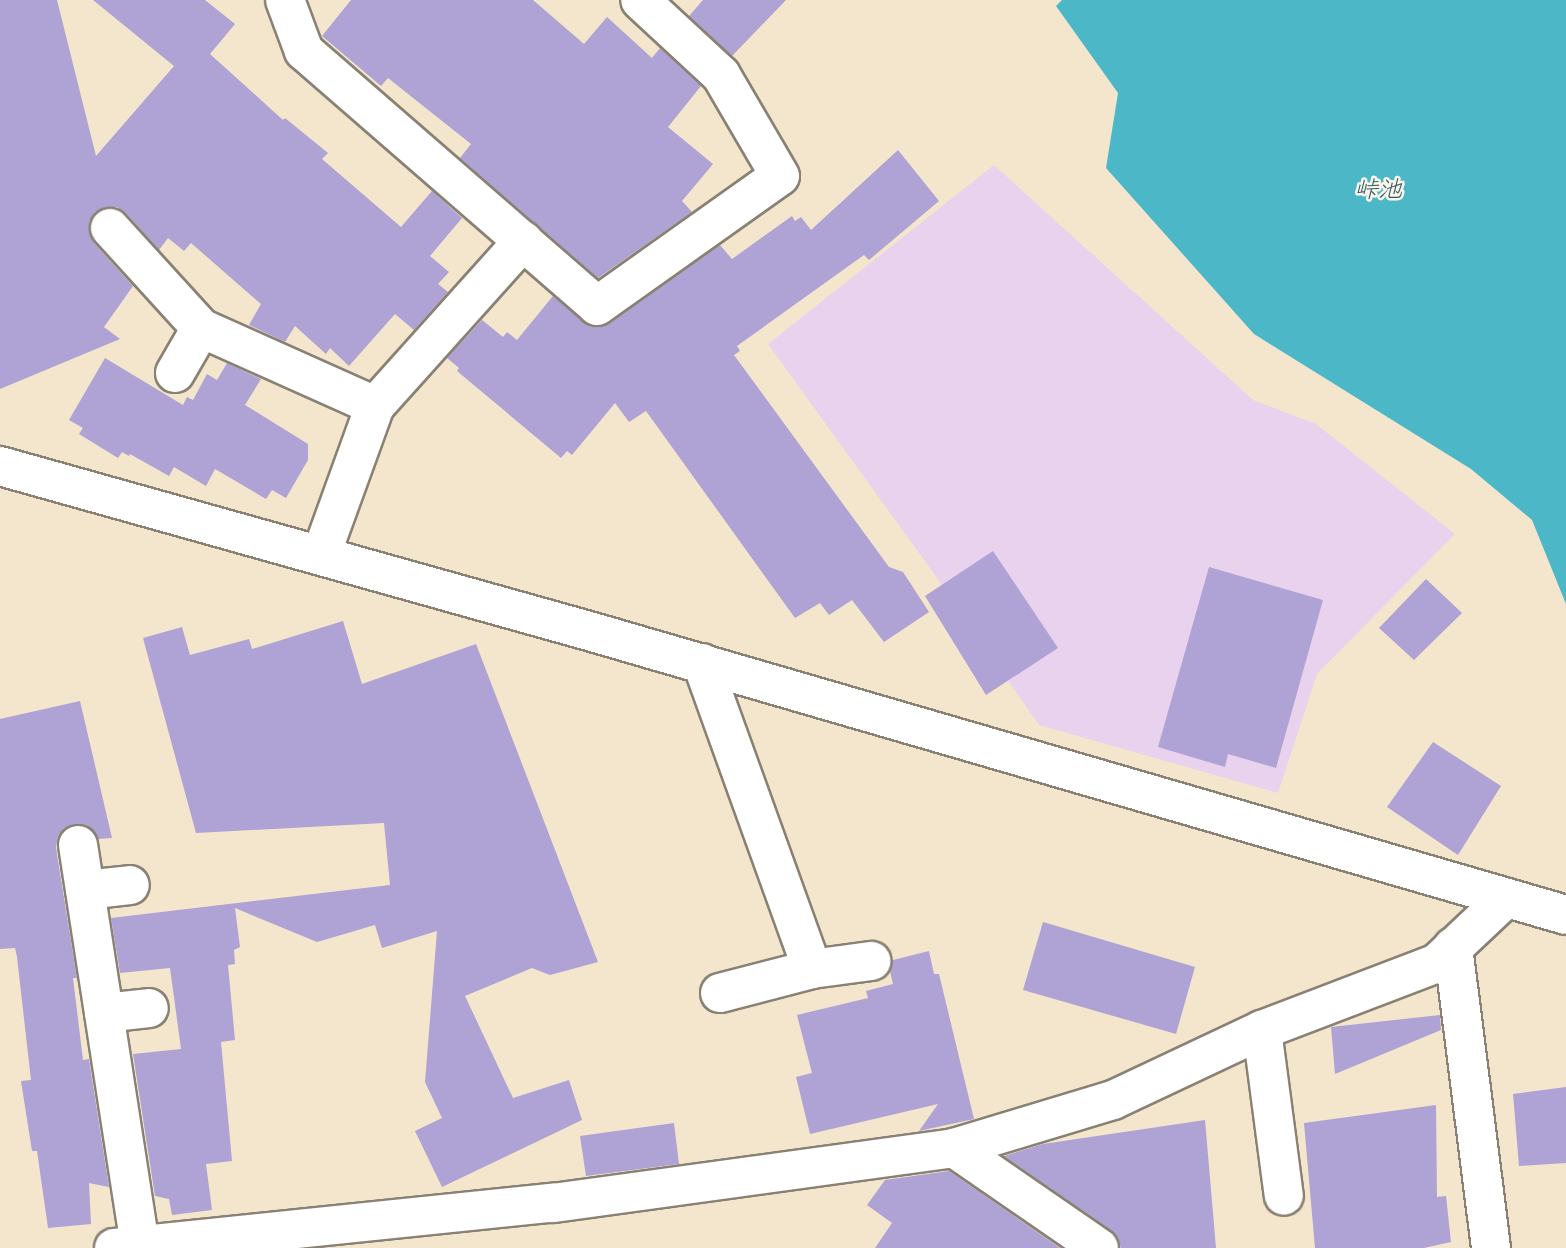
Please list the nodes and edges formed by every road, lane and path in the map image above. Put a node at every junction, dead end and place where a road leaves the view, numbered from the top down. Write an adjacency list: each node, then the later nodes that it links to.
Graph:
1 (285, 0): 4 (street)
2 (640, 0): 4 (street)
3 (110, 228): 5 (street)
4 (523, 241): 7 (street)
5 (201, 328): 6 (street); 7 (street)
6 (175, 373)
7 (375, 406): 9 (street)
8 (0, 466): 9 (street)
9 (321, 555): 10 (street)
10 (702, 663): 14 (street); 18 (street)
11 (78, 845): 13 (street)
12 (131, 885): 13 (street)
13 (85, 890): 21 (street)
14 (1506, 898): 15 (street); 16 (street)
15 (1563, 909)
16 (1453, 947): 22 (street); 27 (street)
17 (871, 961): 18 (street)
18 (812, 970): 19 (street)
19 (720, 993)
20 (149, 1008): 21 (street)
21 (104, 1013): 25 (street)
22 (1262, 1030): 23 (street); 24 (street)
23 (954, 1148): 25 (street); 26 (street)
24 (1284, 1196)
25 (127, 1246)
26 (1099, 1248)
27 (1491, 1248)

